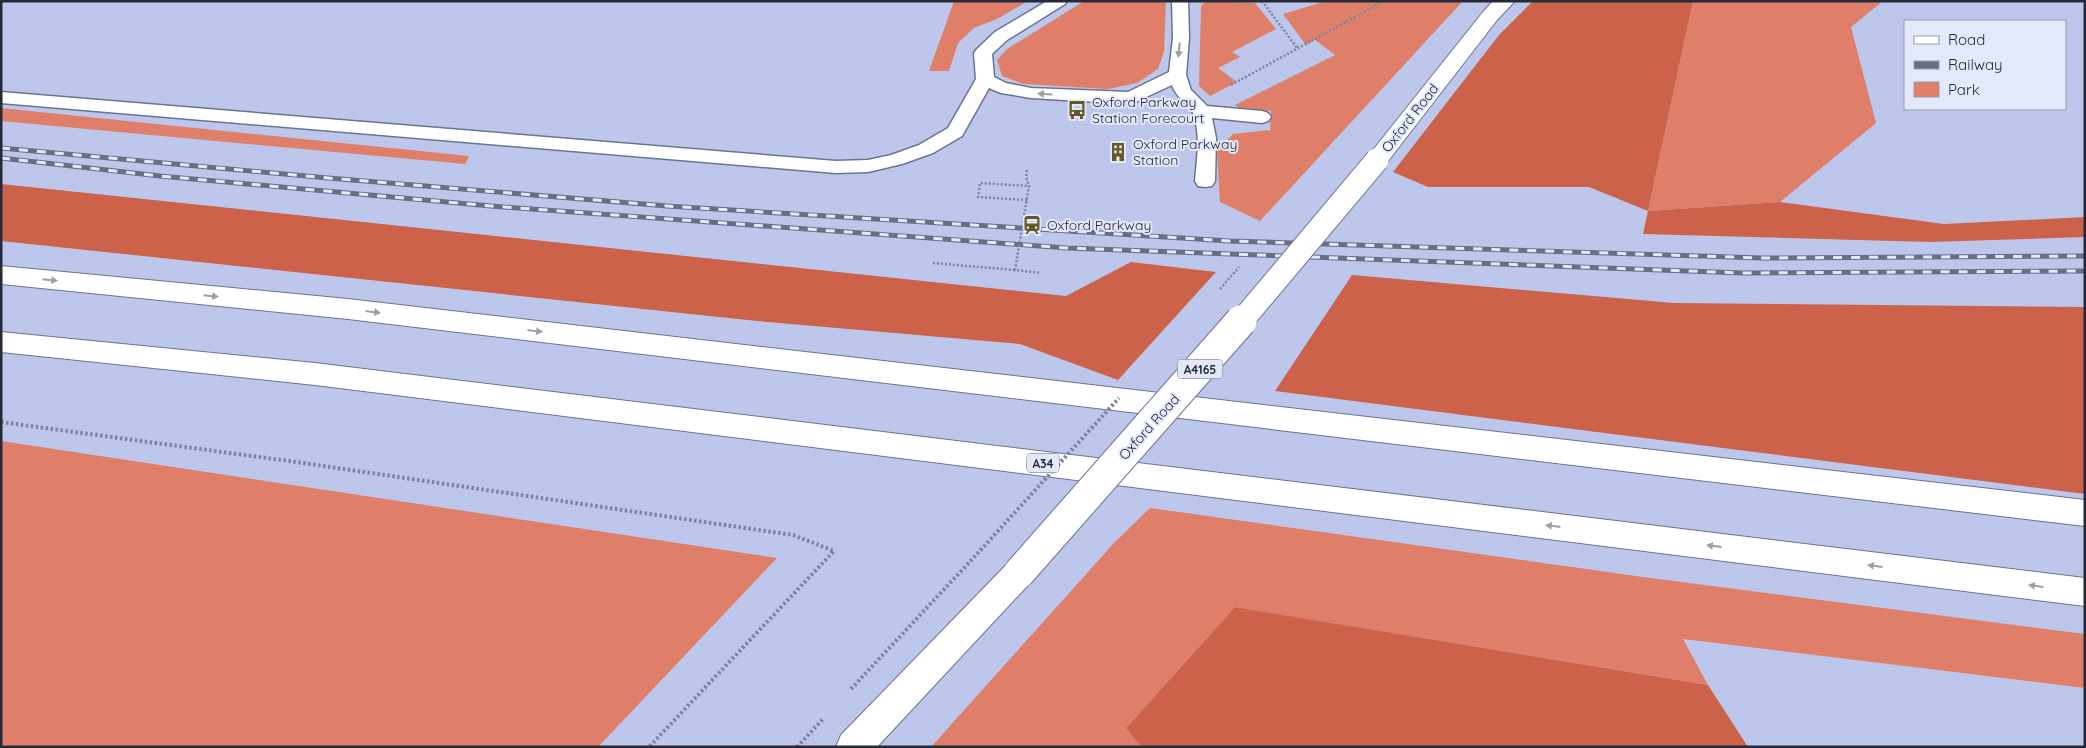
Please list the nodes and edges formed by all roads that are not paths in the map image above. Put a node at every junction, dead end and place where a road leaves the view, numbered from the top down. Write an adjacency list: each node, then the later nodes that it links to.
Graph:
1 (1059, 1): 5 (lane)
2 (1180, 1): 4 (lane, one-way to 4)
3 (1506, 1): 14 (main road, Oxford Road / A4165, bridge)
4 (1177, 75): 5 (lane, one-way to 5); 7 (lane)
5 (985, 79): 6 (lane)
6 (1, 97)
7 (1201, 110): 8 (lane); 9 (lane)
8 (1262, 116)
9 (1205, 181)
10 (1, 275): 12 (main road, one-way to 12)
11 (1, 342): 13 (main road, A34, one-way to 11)
12 (2085, 513)
13 (2085, 592)
14 (853, 747)

